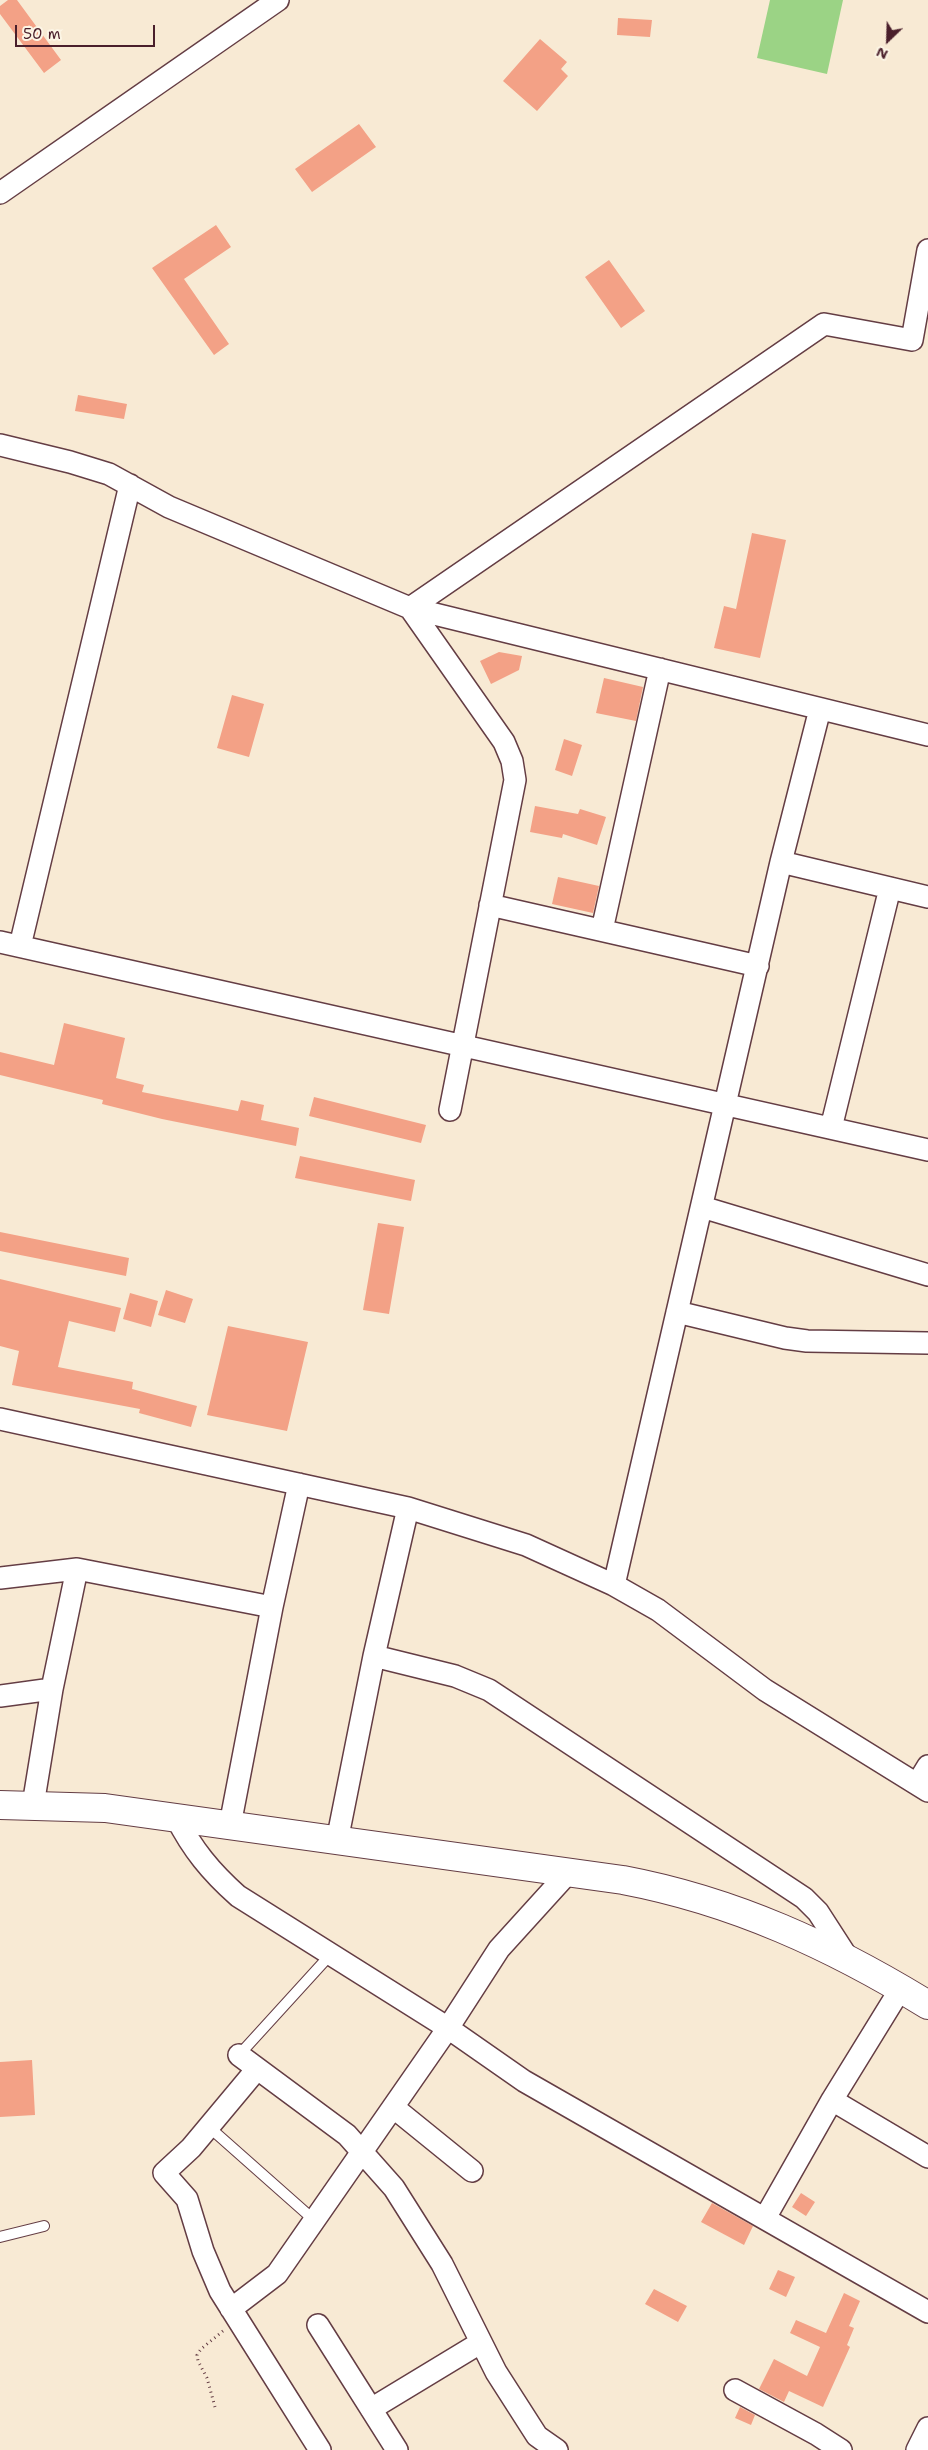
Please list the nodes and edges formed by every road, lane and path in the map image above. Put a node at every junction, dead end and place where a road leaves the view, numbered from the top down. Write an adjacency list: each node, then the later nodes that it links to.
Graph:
1 (278, 0): 2 (street)
2 (0, 193)
3 (928, 250): 6 (street)
4 (0, 445): 5 (street)
5 (130, 485): 6 (street); 15 (street)
6 (410, 608): 7 (street); 13 (street)
7 (660, 669): 8 (street); 14 (street)
8 (820, 709): 9 (street); 10 (street)
9 (928, 735)
10 (782, 862): 11 (street); 16 (street)
11 (890, 888): 12 (street); 20 (street)
12 (928, 897)
13 (490, 905): 14 (street); 17 (street)
14 (602, 930): 16 (street)
15 (10, 944): 17 (street)
16 (758, 966): 18 (street)
17 (463, 1045): 18 (street); 19 (street)
18 (725, 1104): 20 (street); 22 (street)
19 (450, 1110)
20 (831, 1128): 21 (street)
21 (928, 1150)
22 (702, 1207): 23 (street); 24 (street)
23 (928, 1274)
24 (677, 1312): 25 (street); 31 (street)
25 (928, 1343)
26 (0, 1419): 27 (street)
27 (298, 1484): 28 (street); 32 (street)
28 (408, 1508): 31 (street); 33 (street)
29 (77, 1569): 30 (street); 32 (street); 34 (street)
30 (0, 1578)
31 (614, 1585): 37 (street)
32 (272, 1607): 41 (street)
33 (374, 1656): 42 (street); 45 (street)
34 (52, 1690): 35 (street); 39 (street)
35 (0, 1696)
36 (928, 1766): 37 (street)
37 (922, 1787)
38 (0, 1805): 39 (main road)
39 (33, 1805): 40 (main road)
40 (176, 1817): 41 (main road); 44 (street)
41 (230, 1825): 42 (main road)
42 (337, 1842): 43 (main road)
43 (568, 1873): 45 (main road); 48 (street)
44 (331, 1954): 48 (street); 49 (lane)
45 (849, 1960): 46 (main road)
46 (901, 1988): 47 (main road); 51 (street)
47 (928, 2004)
48 (448, 2028): 52 (street); 57 (street)
49 (240, 2055): 50 (street)
50 (257, 2069): 53 (street); 54 (street)
51 (832, 2100): 55 (street); 57 (street)
52 (393, 2107): 54 (street); 56 (street)
53 (209, 2126): 58 (lane); 62 (street)
54 (362, 2151): 58 (street); 64 (street)
55 (928, 2157)
56 (472, 2171)
57 (764, 2218): 61 (street)
58 (314, 2220): 62 (street)
59 (44, 2226): 60 (lane)
60 (0, 2236)
61 (928, 2312)
62 (235, 2315): 66 (path); 69 (street)
63 (318, 2325): 67 (street)
64 (480, 2343): 67 (street); 71 (street)
65 (734, 2390): 72 (street)
66 (215, 2408)
67 (371, 2409): 70 (street)
68 (928, 2428): 73 (street)
69 (320, 2450)
70 (397, 2450)
71 (557, 2450)
72 (841, 2450)
73 (917, 2450)

